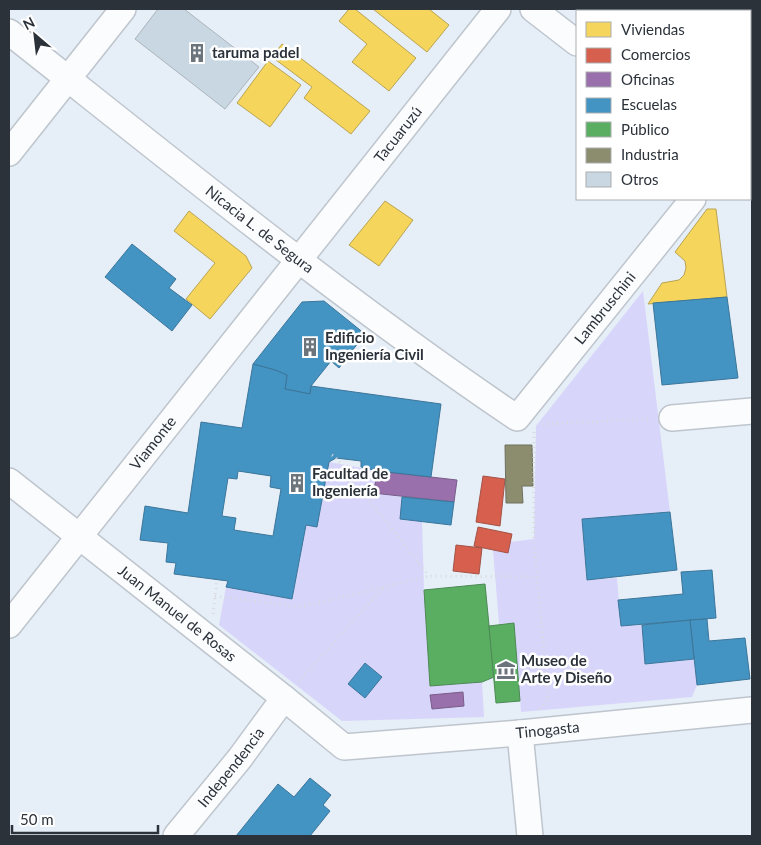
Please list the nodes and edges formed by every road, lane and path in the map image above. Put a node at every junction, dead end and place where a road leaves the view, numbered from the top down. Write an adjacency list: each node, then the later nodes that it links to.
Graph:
1 (122, 9): 6 (street)
2 (498, 9): 9 (street, Tacuaruzú)
3 (533, 9): 5 (street)
4 (9, 32): 6 (street, Nicacia L. de Segura)
5 (576, 42)
6 (68, 78): 7 (street); 9 (street, Nicacia L. de Segura)
7 (9, 153)
8 (692, 200): 11 (street, Lambruschini)
9 (298, 260): 11 (street, Nicacia L. de Segura); 15 (street, Viamonte)
10 (752, 410): 12 (street)
11 (517, 418)
12 (672, 418): 17 (path)
13 (332, 456): 16 (path)
14 (9, 481): 15 (street, Juan Manuel de Rosas)
15 (79, 536): 21 (street, Viamonte); 22 (street, Juan Manuel de Rosas)
16 (429, 576): 17 (path); 19 (path)
17 (538, 577): 25 (path)
18 (217, 580): 20 (path)
19 (385, 586): 20 (path); 23 (path)
20 (215, 596): 22 (path)
21 (9, 625)
22 (210, 639): 23 (street, Juan Manuel de Rosas)
23 (284, 698): 26 (street, Juan Manuel de Rosas); 27 (street, Independencia)
24 (752, 710): 25 (street, Tinogasta)
25 (520, 733): 26 (street, Tinogasta); 28 (street)
26 (344, 747)
27 (176, 836)
28 (530, 836)

